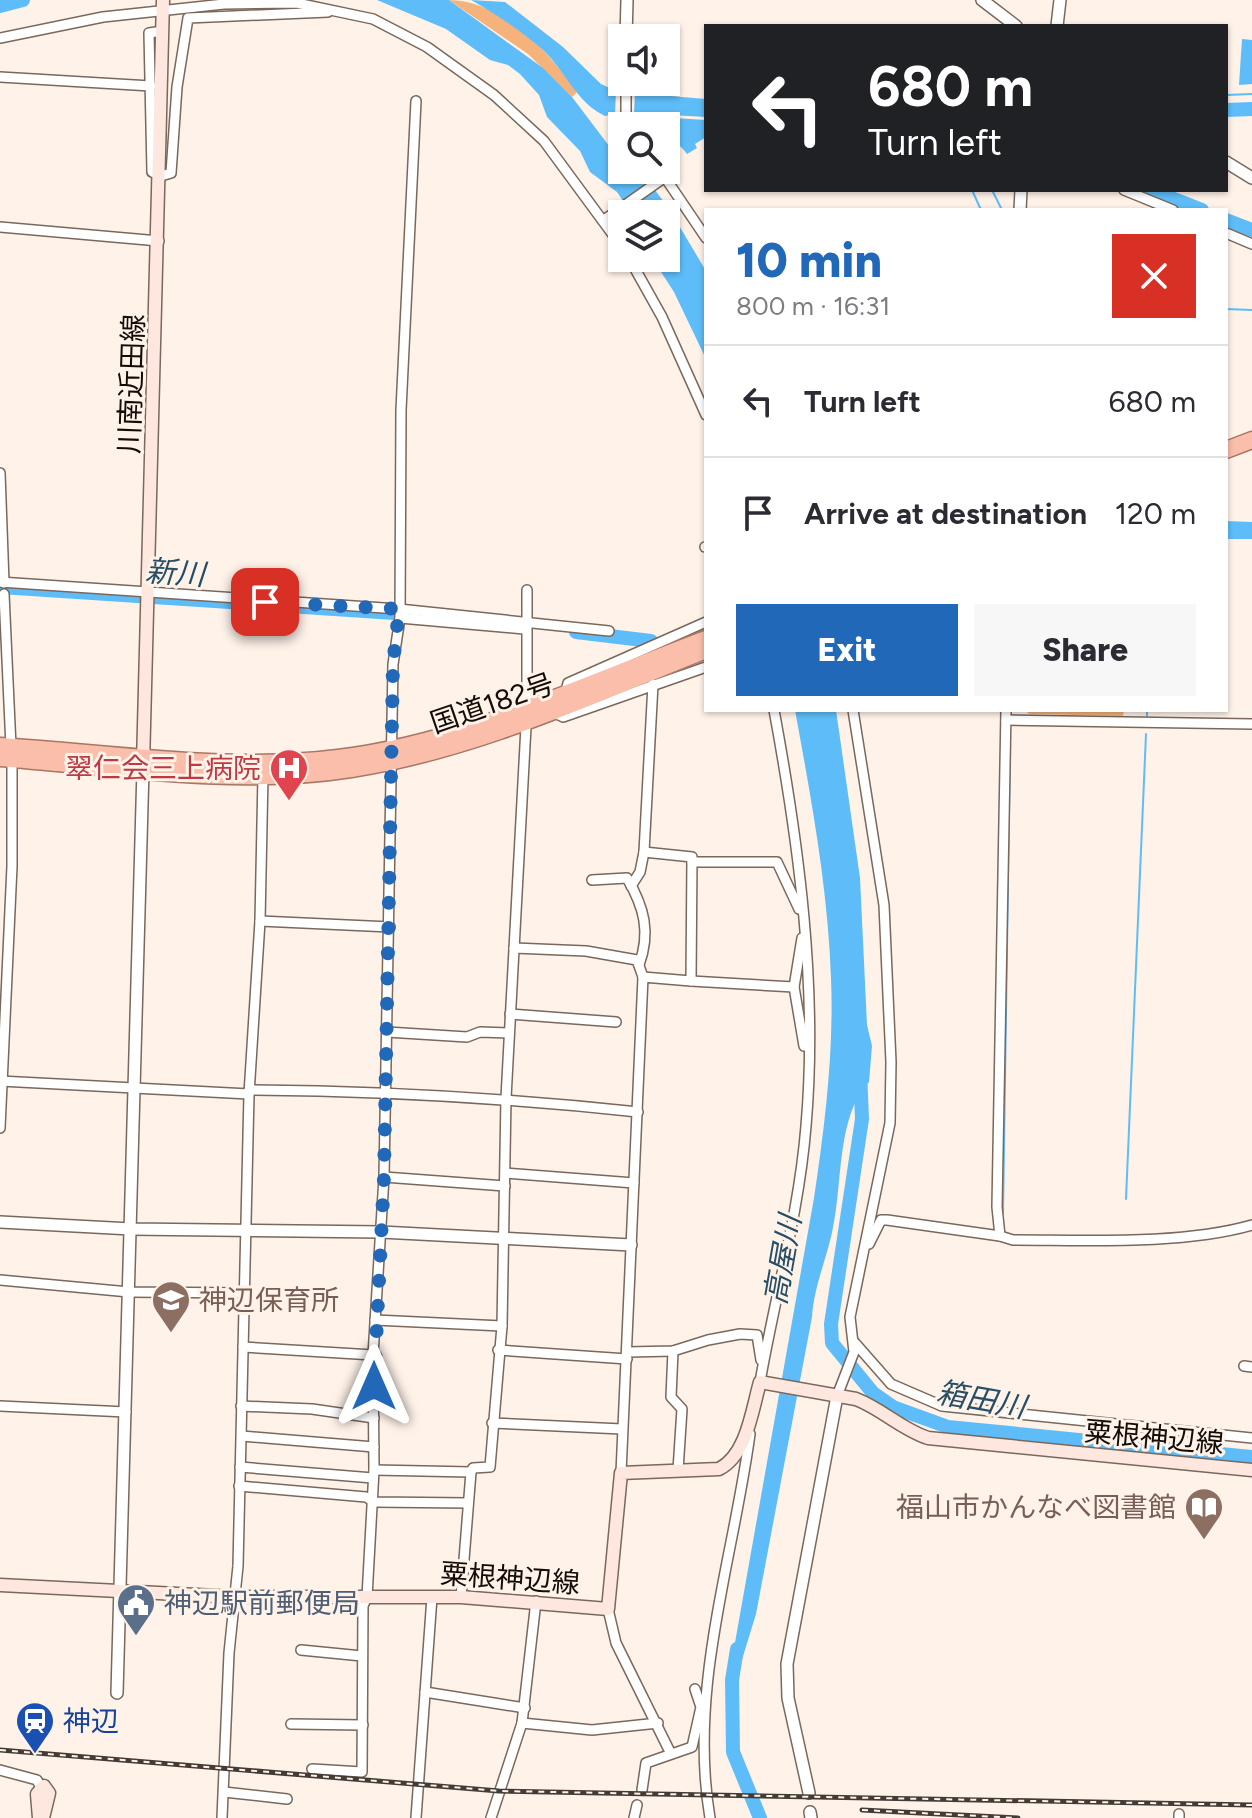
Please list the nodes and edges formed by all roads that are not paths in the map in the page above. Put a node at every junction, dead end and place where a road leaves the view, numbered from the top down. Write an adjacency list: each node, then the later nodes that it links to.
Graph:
1 (627, 0): 6 (street)
2 (982, 0): 7 (street)
3 (1060, 0): 8 (street)
4 (163, 6): 5 (street); 12 (street); 17 (main road, 川南近田線)
5 (345, 11): 11 (street); 23 (street)
6 (626, 24)
7 (1013, 24)
8 (1057, 24)
9 (156, 32): 14 (street)
10 (174, 33): 11 (street)
11 (185, 36): 17 (street)
12 (0, 38)
13 (0, 77): 14 (street)
14 (151, 86): 17 (street)
15 (416, 101): 41 (street)
16 (1228, 163): 18 (street)
17 (161, 176): 28 (main road, 川南近田線)
18 (1252, 178)
19 (650, 184): 23 (street)
20 (668, 184): 27 (street)
21 (1129, 192): 22 (street)
22 (1168, 208)
23 (606, 218): 24 (street)
24 (608, 222)
25 (0, 227): 28 (street)
26 (1228, 234): 29 (street)
27 (704, 235)
28 (159, 241): 40 (main road, 川南近田線)
29 (1252, 244)
30 (637, 272): 31 (street)
31 (704, 411)
32 (1252, 428): 33 (highway)
33 (1228, 437)
34 (1252, 440): 35 (highway)
35 (1228, 449)
36 (0, 473): 37 (street)
37 (2, 583): 40 (street)
38 (527, 590): 43 (street)
39 (4, 594): 56 (street)
40 (149, 598): 41 (street); 58 (main road, 川南近田線)
41 (399, 613): 43 (street); 57 (street)
42 (704, 623): 49 (street)
43 (525, 625): 44 (street); 53 (street)
44 (609, 631)
45 (704, 640): 49 (highway, 国道182号)
46 (704, 651): 50 (highway, 国道182号)
47 (704, 668): 48 (street)
48 (653, 684): 50 (street); 60 (street)
49 (566, 691): 53 (highway, 国道182号)
50 (550, 711): 53 (highway, 国道182号)
51 (774, 712): 64 (street)
52 (853, 712): 97 (street)
53 (526, 714): 57 (highway, 国道182号); 68 (street)
54 (1006, 715): 55 (street); 94 (street)
55 (1252, 724)
56 (6, 753): 58 (highway, 国道182号); 78 (street)
57 (393, 755): 58 (highway, 国道182号); 59 (highway, 国道182号); 66 (street)
58 (143, 762): 59 (highway, 国道182号); 79 (street)
59 (263, 775): 65 (street)
60 (644, 852): 61 (street); 63 (street)
61 (692, 862): 64 (street); 71 (street)
62 (592, 880): 63 (street)
63 (631, 886): 69 (street)
64 (803, 911): 67 (street)
65 (260, 921): 66 (street); 81 (street)
66 (390, 927): 75 (street)
67 (805, 932): 72 (street); 77 (street)
68 (514, 948): 69 (street); 73 (street)
69 (639, 965): 70 (street)
70 (643, 977): 71 (street); 83 (street)
71 (691, 981): 72 (street)
72 (794, 987): 77 (street)
73 (510, 1014): 74 (street); 76 (street)
74 (616, 1022)
75 (387, 1032): 76 (street); 80 (street)
76 (509, 1033): 82 (street)
77 (809, 1060): 109 (street)
78 (1, 1081): 79 (street); 84 (street)
79 (135, 1088): 81 (street); 91 (street)
80 (385, 1091): 81 (street); 82 (street); 86 (street)
81 (249, 1092): 92 (street)
82 (506, 1098): 83 (street); 85 (street)
83 (638, 1112): 87 (street)
84 (0, 1128)
85 (506, 1173): 87 (street); 88 (street)
86 (384, 1177): 88 (street); 93 (street)
87 (634, 1183): 96 (street)
88 (505, 1186): 95 (street)
89 (0, 1222): 91 (street)
90 (1252, 1225): 94 (street)
91 (131, 1229): 92 (street); 99 (street)
92 (245, 1231): 93 (street); 100 (street)
93 (381, 1232): 95 (street); 101 (street)
94 (1000, 1236): 97 (street)
95 (503, 1238): 96 (street); 102 (street)
96 (631, 1245): 108 (street)
97 (866, 1247): 104 (street)
98 (0, 1280): 99 (street)
99 (129, 1292): 100 (street); 113 (street)
100 (244, 1293): 103 (street)
101 (375, 1320): 102 (street); 107 (street)
102 (502, 1326): 105 (street)
103 (243, 1347): 107 (street); 112 (street)
104 (854, 1347): 110 (street); 119 (street)
105 (498, 1350): 108 (street); 116 (street)
106 (673, 1351): 108 (street); 109 (street); 122 (street)
107 (373, 1355): 114 (street)
108 (628, 1356): 117 (street)
109 (762, 1378): 110 (main road, 粟根神辺線); 115 (main road)
110 (834, 1396): 123 (main road, 粟根神辺線); 154 (street)
111 (0, 1406): 113 (street)
112 (241, 1406): 114 (street); 118 (street)
113 (126, 1412): 131 (street)
114 (374, 1418): 120 (street)
115 (750, 1419): 122 (main road); 162 (street)
116 (492, 1423): 117 (street); 124 (street)
117 (622, 1429): 125 (street)
118 (242, 1436): 120 (street); 121 (street)
119 (1252, 1438)
120 (374, 1447): 126 (street)
121 (240, 1467): 126 (street); 127 (street)
122 (678, 1470): 125 (main road)
123 (1252, 1470)
124 (471, 1472): 126 (street); 129 (street)
125 (621, 1473): 137 (main road, 粟根神辺線)
126 (373, 1474): 128 (street)
127 (239, 1486): 128 (street); 132 (street)
128 (371, 1499): 129 (street); 133 (street)
129 (468, 1503): 135 (street)
130 (0, 1585): 131 (main road, 粟根神辺線)
131 (121, 1592): 132 (main road, 粟根神辺線); 142 (street)
132 (237, 1597): 133 (main road, 粟根神辺線); 153 (street)
133 (367, 1597): 134 (main road, 粟根神辺線); 139 (street)
134 (432, 1597): 135 (main road, 粟根神辺線); 141 (street)
135 (461, 1597): 136 (main road, 粟根神辺線)
136 (536, 1601): 137 (main road, 粟根神辺線); 143 (street)
137 (608, 1609): 145 (street)
138 (301, 1650): 139 (street)
139 (362, 1656): 147 (street)
140 (695, 1689): 148 (street)
141 (425, 1692): 143 (street); 159 (street)
142 (117, 1693)
143 (525, 1708): 144 (street)
144 (522, 1723): 145 (street); 160 (street)
145 (658, 1723): 148 (street)
146 (291, 1724): 147 (street)
147 (363, 1725): 149 (street)
148 (671, 1754): 152 (street)
149 (312, 1769)
150 (0, 1770): 151 (street)
151 (40, 1786): 157 (main road)
152 (642, 1790)
153 (224, 1792): 155 (street); 158 (street)
154 (809, 1793)
155 (287, 1799)
156 (637, 1805): 161 (street)
157 (41, 1818)
158 (222, 1818)
159 (416, 1818)
160 (491, 1818)
161 (634, 1818)
162 (710, 1818)

